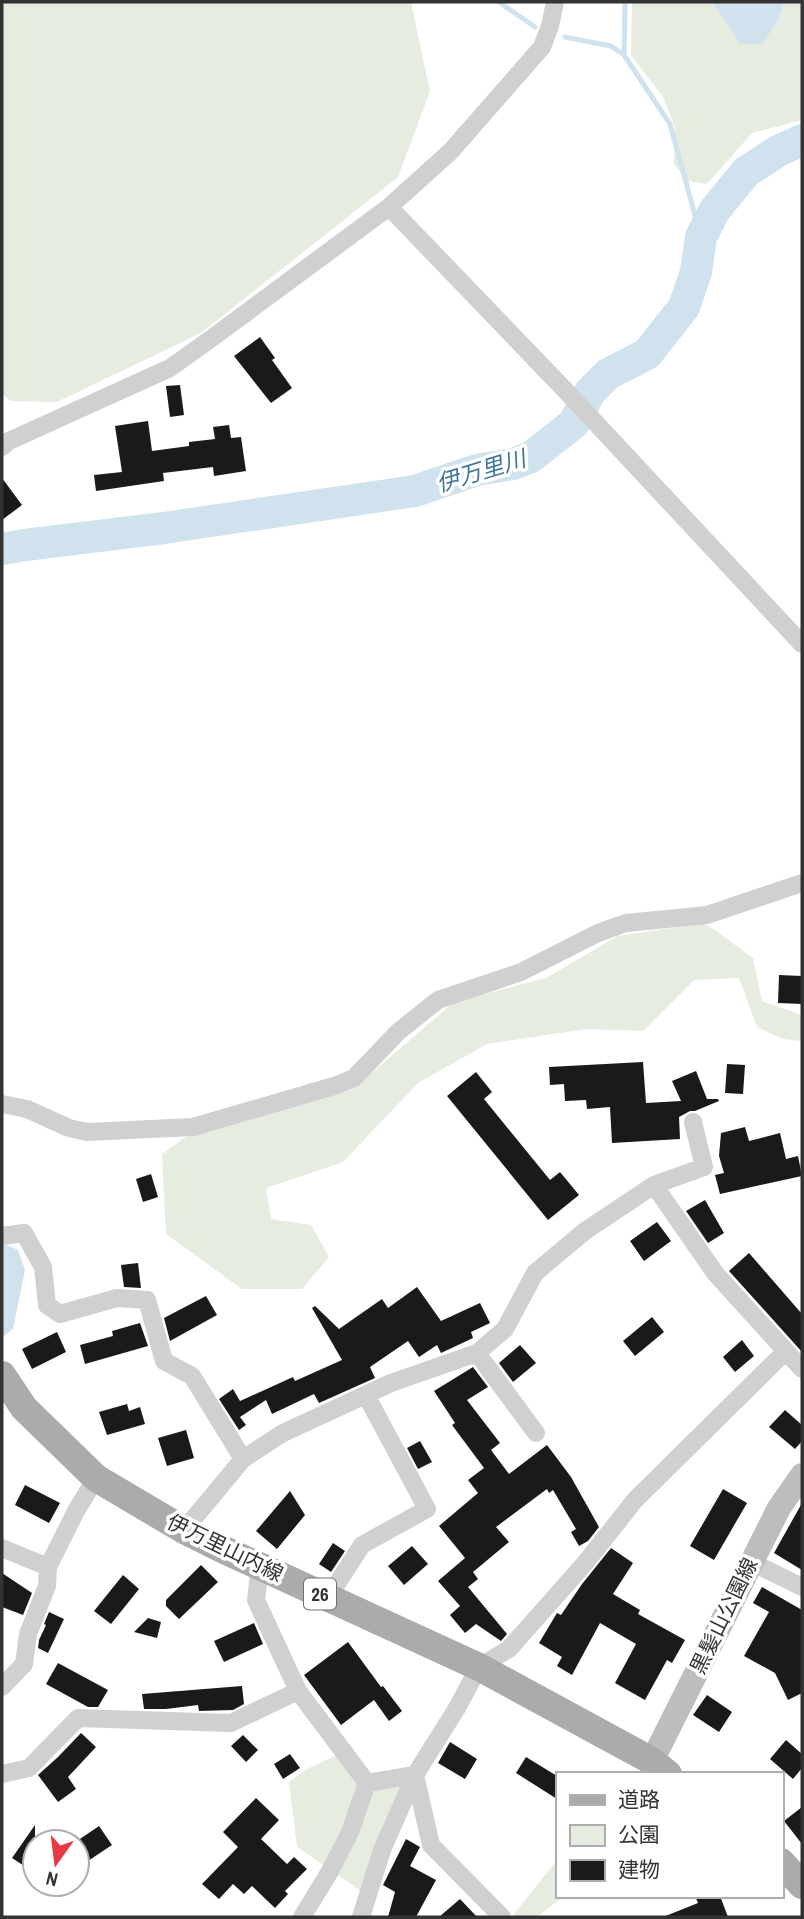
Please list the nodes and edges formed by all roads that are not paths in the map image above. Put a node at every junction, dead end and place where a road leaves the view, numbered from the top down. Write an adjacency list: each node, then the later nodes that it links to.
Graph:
1 (555, 2): 2 (street)
2 (388, 207): 3 (street); 4 (street)
3 (4, 441)
4 (802, 645)
5 (802, 883): 6 (street)
6 (2, 1104)
7 (693, 1122): 8 (street)
8 (654, 1185): 10 (street); 11 (street)
9 (2, 1236): 16 (street)
10 (786, 1351): 12 (street); 26 (street)
11 (477, 1353): 14 (street); 15 (street)
12 (802, 1369)
13 (2, 1375): 18 (main road, 伊万里山内線 / 26)
14 (366, 1395): 16 (street); 25 (street)
15 (536, 1433)
16 (243, 1459): 19 (street)
17 (802, 1475): 21 (main road, 黒髪山公園線)
18 (96, 1478): 19 (main road, 伊万里山内線 / 26); 23 (street)
19 (184, 1530): 22 (main road, 伊万里山内線 / 26)
20 (2, 1548): 23 (street)
21 (751, 1562): 24 (street); 29 (main road, 黒髪山公園線)
22 (260, 1566): 25 (main road, 伊万里山内線 / 26); 28 (street)
23 (48, 1567): 27 (street)
24 (802, 1587)
25 (328, 1598): 26 (main road, 伊万里山内線 / 26)
26 (479, 1667): 29 (main road, 伊万里山内線 / 26); 31 (street)
27 (2, 1688)
28 (298, 1691): 30 (street); 32 (street)
29 (660, 1768)
30 (2, 1774)
31 (415, 1775): 32 (street); 36 (street); 37 (street)
32 (367, 1783): 35 (street)
33 (783, 1864): 34 (main road)
34 (802, 1885)
35 (302, 1917)
36 (361, 1917)
37 (502, 1917)

